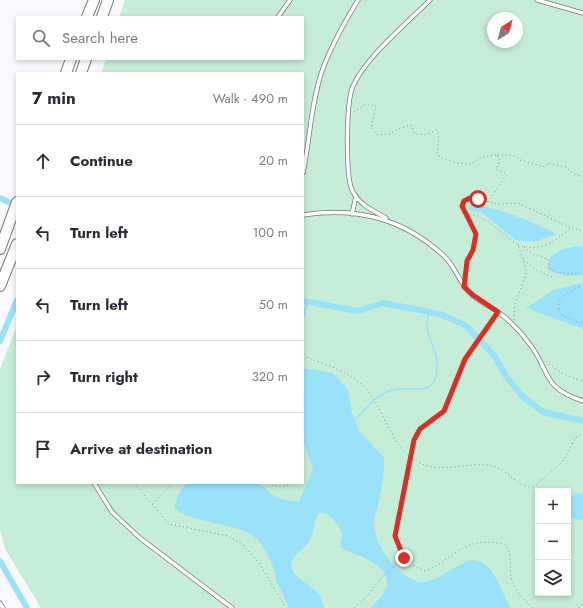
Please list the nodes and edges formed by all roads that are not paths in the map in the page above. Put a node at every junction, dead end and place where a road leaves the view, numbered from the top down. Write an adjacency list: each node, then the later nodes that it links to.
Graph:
1 (94, 0): 8 (main road)
2 (108, 0): 9 (main road)
3 (290, 0): 10 (lane)
4 (358, 0): 15 (lane)
5 (430, 0): 16 (lane)
6 (537, 0): 7 (lane)
7 (583, 13)
8 (87, 16)
9 (102, 16)
10 (279, 16)
11 (71, 60): 13 (main road)
12 (86, 60): 14 (main road)
13 (66, 72)
14 (81, 72)
15 (304, 166)
16 (356, 196): 18 (lane); 20 (lane)
17 (16, 205): 22 (main road)
18 (352, 214): 19 (lane); 20 (lane)
19 (304, 215)
20 (390, 221): 24 (lane)
21 (16, 246): 23 (main road)
22 (0, 249)
23 (0, 286)
24 (583, 401)
25 (95, 484): 28 (lane)
26 (0, 603): 27 (lane)
27 (2, 608)
28 (232, 608)

